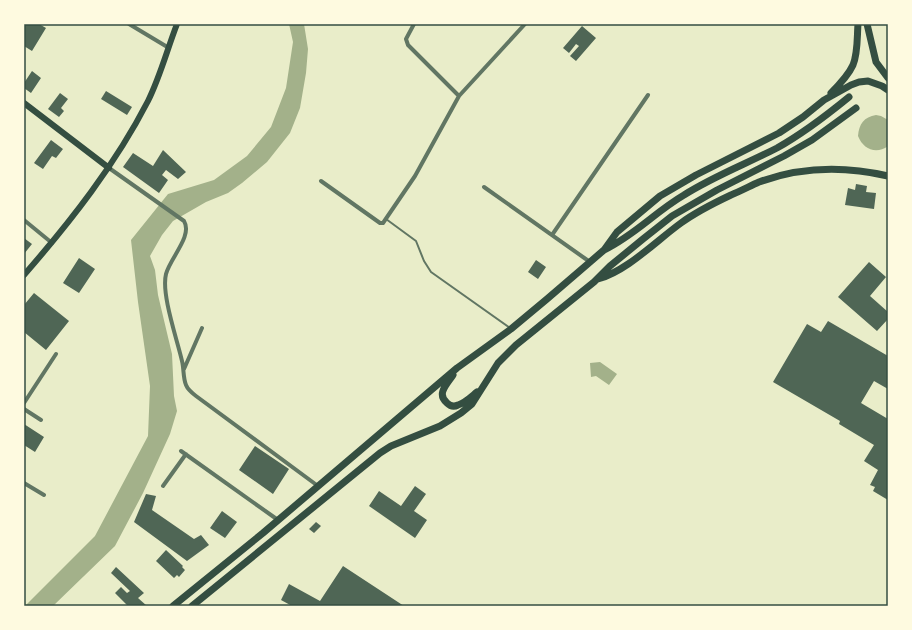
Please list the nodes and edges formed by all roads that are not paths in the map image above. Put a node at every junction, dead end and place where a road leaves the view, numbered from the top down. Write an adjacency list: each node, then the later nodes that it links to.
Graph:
1 (128, 24): 7 (street)
2 (177, 24): 7 (main road)
3 (414, 24): 11 (street)
4 (525, 24): 11 (street)
5 (858, 24): 13 (highway)
6 (867, 24): 8 (highway)
7 (169, 48): 16 (main road)
8 (888, 78)
9 (888, 90): 13 (highway)
10 (648, 95): 22 (street)
11 (459, 96): 20 (street)
12 (849, 97): 24 (highway)
13 (824, 100): 24 (highway)
14 (24, 103): 16 (main road)
15 (856, 108): 27 (highway)
16 (109, 168): 23 (main road); 32 (street)
17 (888, 176): 27 (highway)
18 (321, 181): 20 (street)
19 (484, 187): 22 (street)
20 (386, 219): 29 (lane)
21 (24, 220): 23 (street)
22 (552, 235): 25 (street)
23 (52, 243): 26 (main road)
24 (604, 250): 25 (highway)
25 (590, 262): 29 (highway)
26 (24, 275)
27 (598, 279): 33 (highway)
28 (202, 328): 32 (street)
29 (511, 329): 31 (highway)
30 (56, 354): 34 (street)
31 (458, 368): 33 (highway); 41 (highway)
32 (184, 369): 41 (street)
33 (482, 388): 45 (highway)
34 (24, 403)
35 (24, 410): 36 (street)
36 (41, 420)
37 (181, 451): 38 (street)
38 (186, 454): 40 (street); 43 (street)
39 (24, 483): 42 (street)
40 (163, 486)
41 (318, 486): 43 (highway)
42 (44, 495)
43 (278, 520): 44 (highway)
44 (173, 606)
45 (192, 606)

